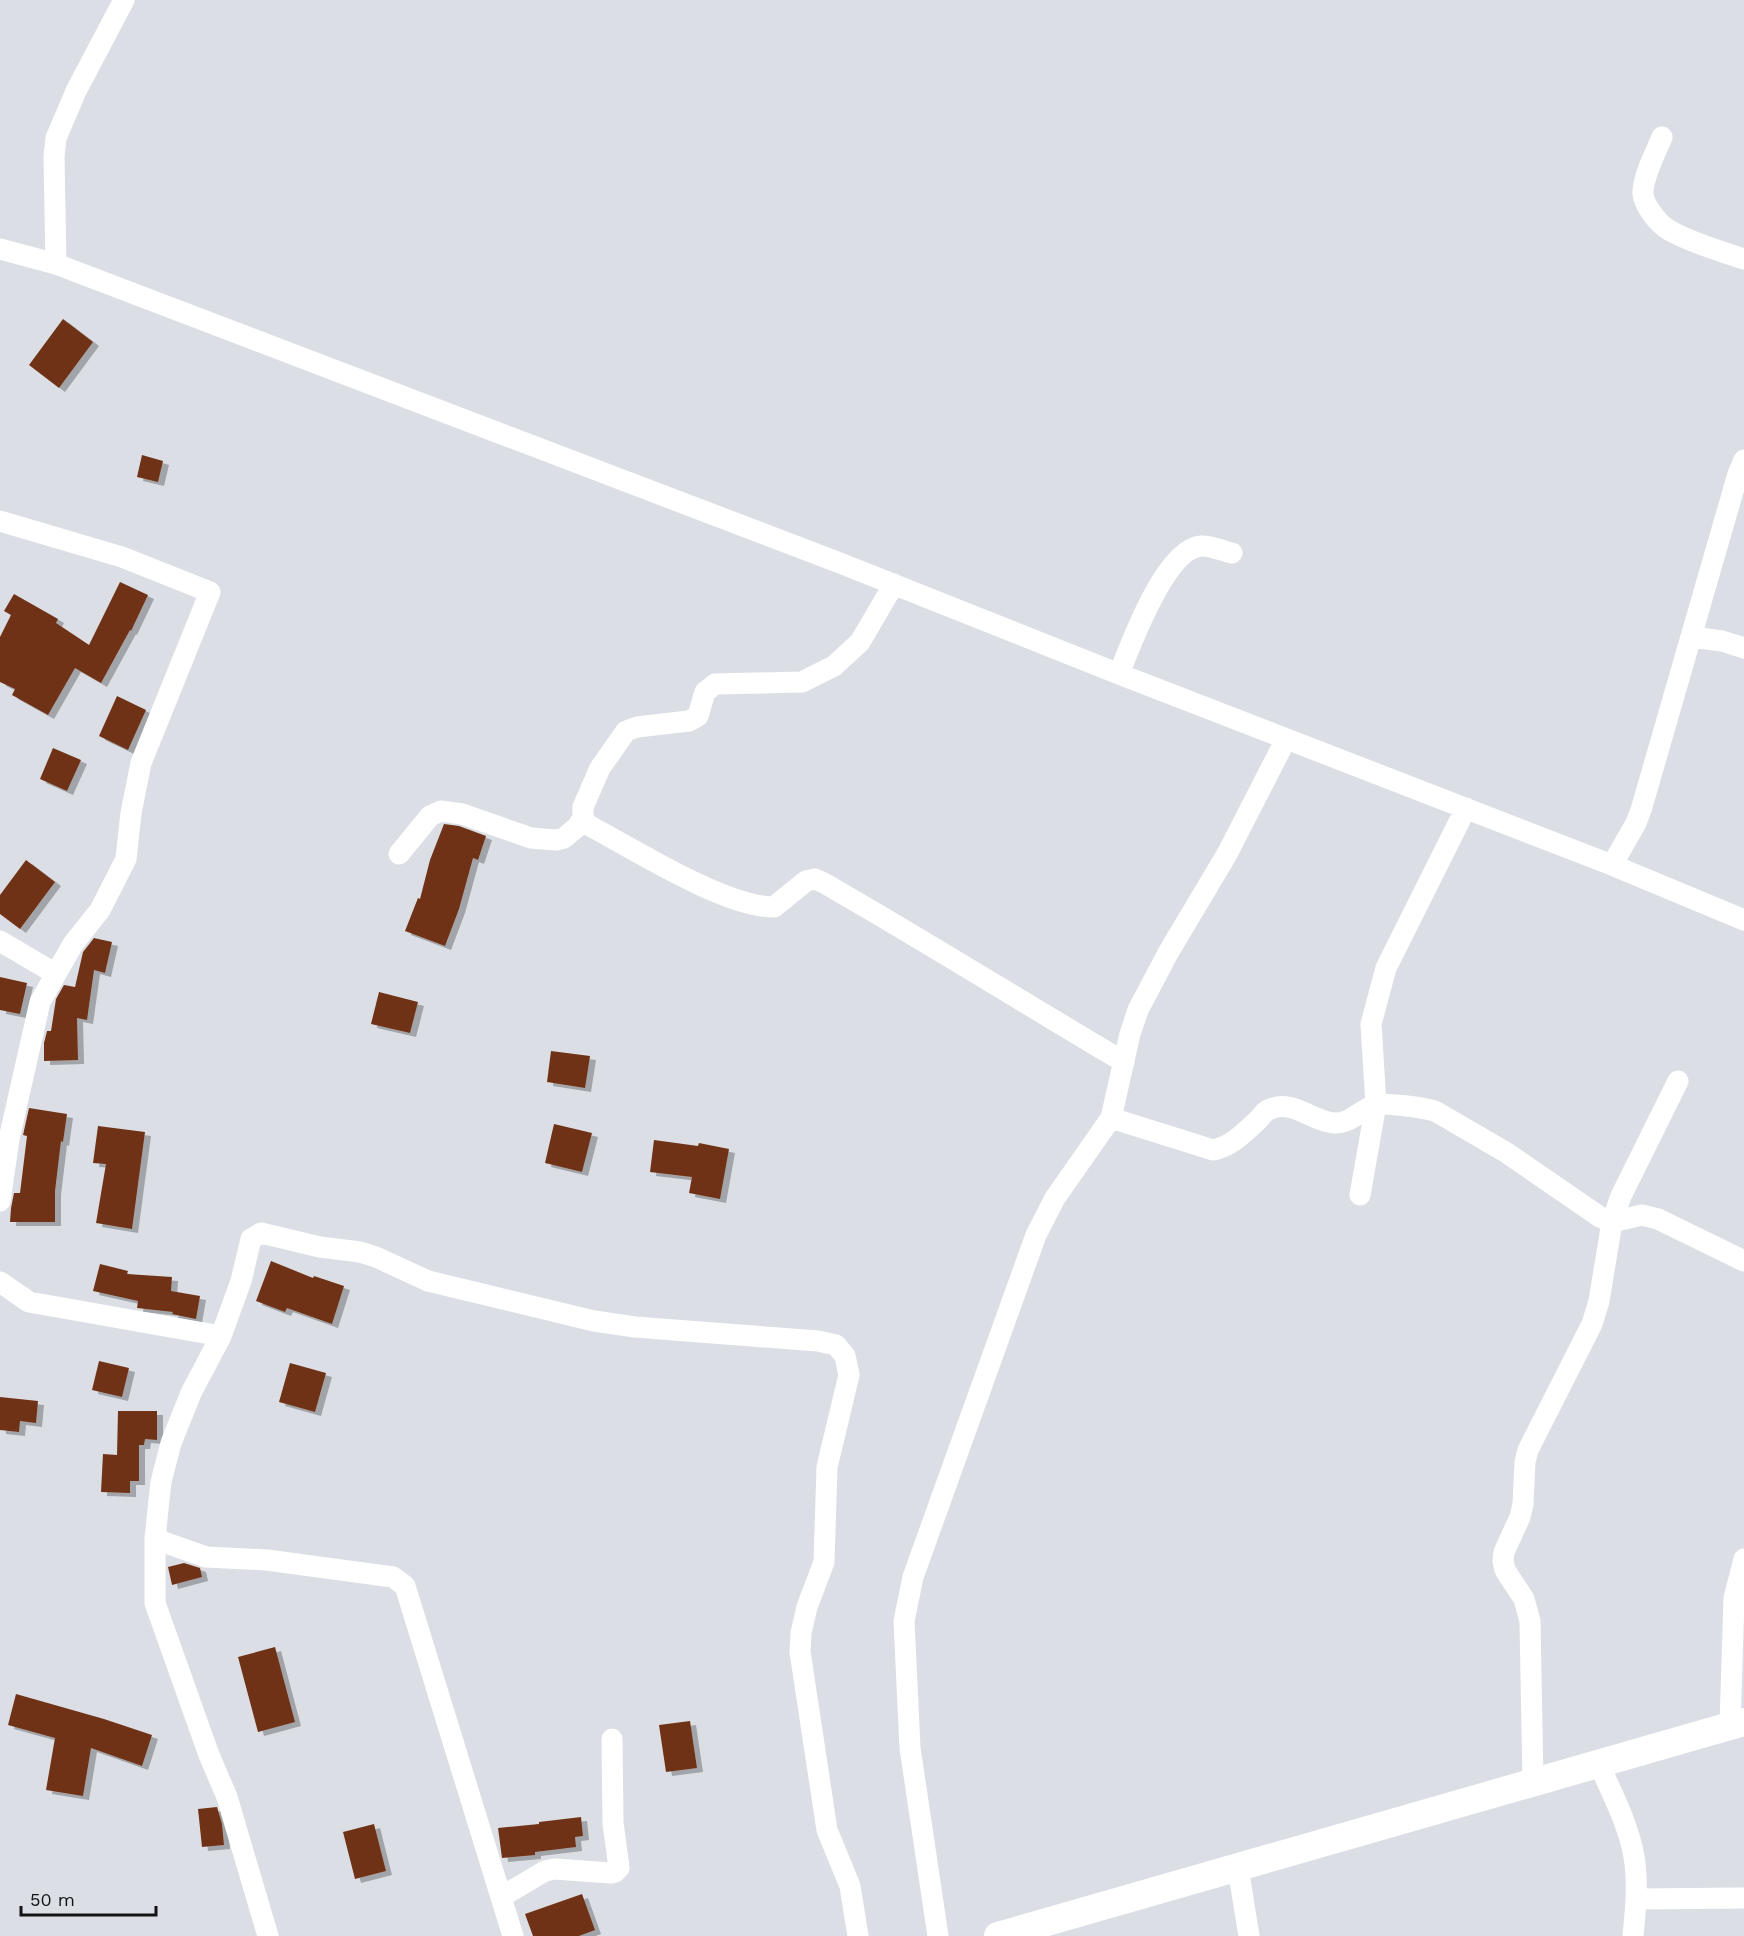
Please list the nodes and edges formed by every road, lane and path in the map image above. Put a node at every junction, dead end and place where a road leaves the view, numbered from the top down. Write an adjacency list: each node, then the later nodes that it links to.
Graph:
1 (124, 0): 5 (street)
2 (1662, 137): 4 (street)
3 (0, 249): 5 (street)
4 (1744, 259)
5 (56, 264): 9 (street)
6 (1742, 470): 10 (street)
7 (0, 521): 20 (street)
8 (1232, 553): 12 (street)
9 (894, 584): 12 (street); 15 (street)
10 (1692, 637): 11 (street); 17 (street)
11 (1744, 648)
12 (1119, 674): 13 (street)
13 (1286, 739): 14 (street); 21 (street)
14 (1466, 808): 17 (street); 23 (street)
15 (583, 818): 16 (street); 21 (street)
16 (399, 854)
17 (1612, 865): 18 (street)
18 (1744, 920)
19 (0, 941): 20 (street)
20 (56, 974): 26 (street)
21 (1124, 1062): 24 (street)
22 (1678, 1081): 27 (street)
23 (1376, 1104): 24 (street); 25 (street); 27 (street)
24 (1111, 1118): 44 (street)
25 (1360, 1195)
26 (0, 1201)
27 (1612, 1222): 28 (street); 36 (street)
28 (1744, 1261)
29 (0, 1282): 30 (street)
30 (221, 1336): 31 (street); 43 (street)
31 (155, 1539): 38 (street); 41 (street)
32 (1744, 1560): 33 (street)
33 (1737, 1724): 35 (main road)
34 (612, 1739): 38 (street)
35 (1599, 1764): 36 (main road); 40 (street)
36 (1533, 1782): 37 (main road)
37 (1238, 1868): 45 (main road); 46 (street)
38 (501, 1897): 42 (street)
39 (1744, 1898): 40 (street)
40 (1637, 1899): 47 (street)
41 (268, 1936)
42 (513, 1936)
43 (858, 1936)
44 (938, 1936)
45 (998, 1936)
46 (1249, 1936)
47 (1633, 1936)

